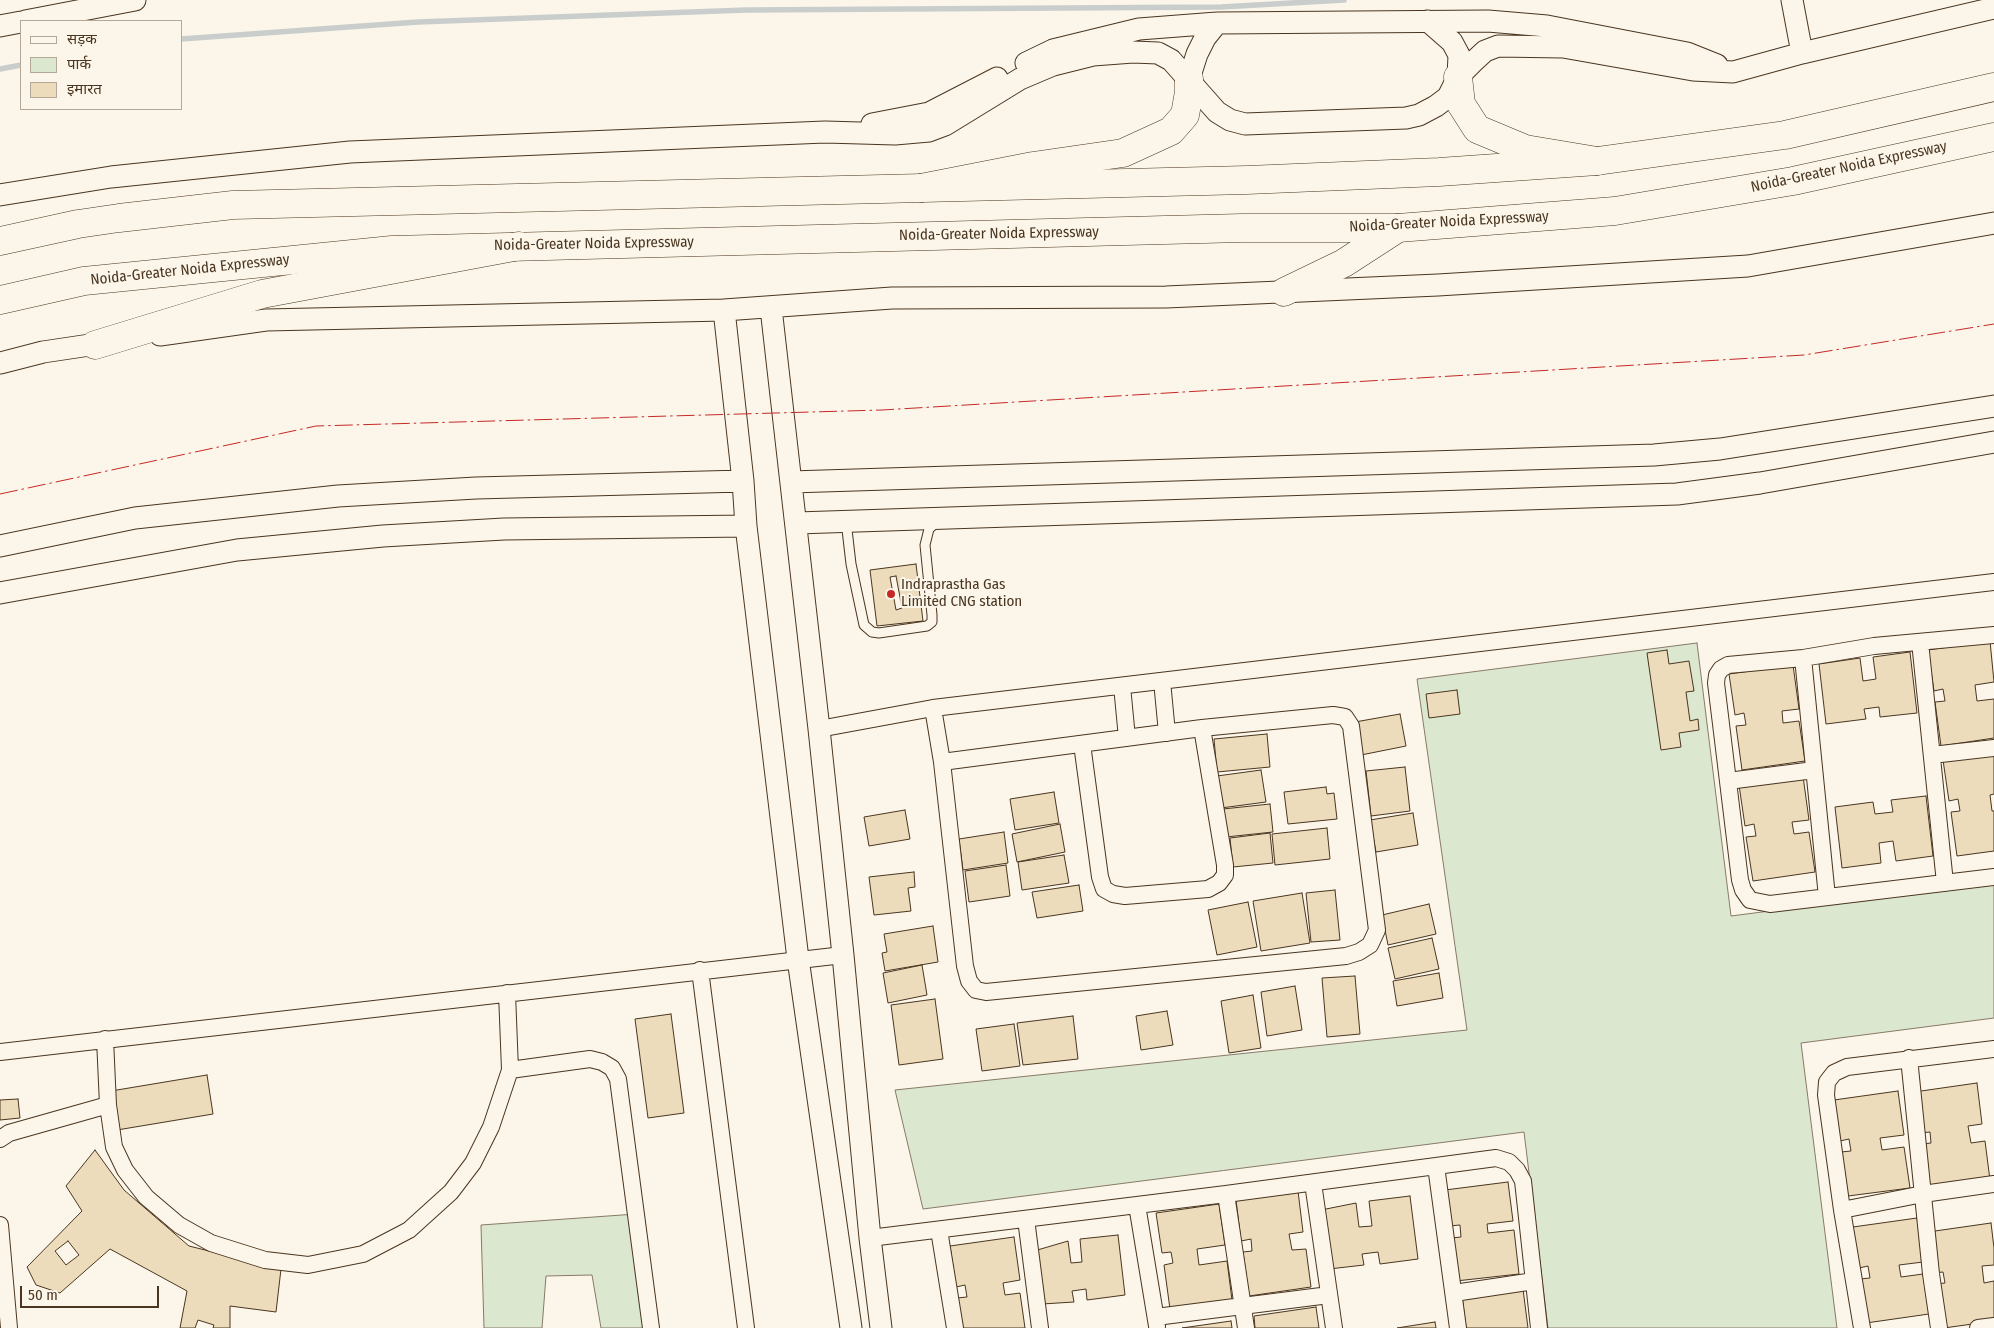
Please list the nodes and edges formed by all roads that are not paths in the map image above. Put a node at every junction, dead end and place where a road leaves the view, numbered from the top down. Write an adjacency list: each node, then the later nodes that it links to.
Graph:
1 (135, 0): 4 (street)
2 (1792, 0): 9 (street)
3 (1994, 8): 9 (street)
4 (30, 20)
5 (1428, 21): 7 (street); 10 (street); 11 (street)
6 (20, 22): 8 (street)
7 (1217, 23): 12 (street); 14 (street)
8 (0, 26)
9 (1802, 53): 10 (street)
10 (1733, 72): 11 (street)
11 (1458, 77): 12 (street); 16 (highway)
12 (1189, 79): 14 (street); 17 (highway)
13 (1994, 86): 16 (highway)
14 (825, 132): 18 (street)
15 (1994, 137): 20 (highway, Noida-Greater Noida Expressway)
16 (1597, 160): 17 (highway)
17 (921, 188): 21 (highway)
18 (0, 195)
19 (1994, 224): 23 (street)
20 (1398, 228): 22 (highway, Noida-Greater Noida Expressway); 23 (highway)
21 (0, 241)
22 (519, 246): 24 (highway, Noida-Greater Noida Expressway); 27 (highway)
23 (1284, 292): 25 (street)
24 (0, 300)
25 (770, 308): 26 (street); 32 (street)
26 (724, 310): 27 (street); 31 (street)
27 (95, 344): 28 (street)
28 (0, 363)
29 (1994, 406): 32 (street)
30 (1994, 442): 33 (street)
31 (743, 481): 36 (street); 37 (street)
32 (791, 482): 35 (street)
33 (942, 518): 34 (street); 34 (lane)
34 (846, 521): 35 (street)
35 (797, 523): 47 (street)
36 (746, 526): 39 (street); 60 (street)
37 (0, 546)
38 (1994, 582): 43 (street)
39 (0, 593)
40 (1994, 635): 41 (street)
41 (1920, 642): 42 (street); 52 (street)
42 (1803, 658): 54 (street); 55 (street)
43 (1162, 681): 44 (street); 48 (street)
44 (1122, 686): 45 (street); 49 (street)
45 (933, 708): 47 (street); 53 (street)
46 (1202, 728): 48 (street); 50 (street); 53 (street)
47 (819, 729): 59 (street)
48 (1167, 732): 49 (street)
49 (1127, 738): 50 (street)
50 (1082, 744): 53 (street)
51 (1994, 748): 52 (street)
52 (1932, 755): 57 (street)
53 (942, 762)
54 (1814, 770): 55 (street); 58 (street)
55 (1728, 781): 58 (street)
56 (1994, 877): 57 (street)
57 (1945, 883): 58 (street)
58 (1827, 897)
59 (843, 955): 60 (street); 80 (street)
60 (798, 960): 61 (street); 90 (street)
61 (700, 970): 62 (street); 89 (street)
62 (507, 993): 63 (street); 67 (street)
63 (105, 1039): 65 (street); 68 (street)
64 (1994, 1049): 66 (street)
65 (0, 1052)
66 (1909, 1058): 74 (street); 76 (street)
67 (510, 1070): 68 (street); 88 (street)
68 (108, 1105): 69 (street)
69 (0, 1139)
70 (1436, 1166): 71 (street); 81 (street); 82 (street)
71 (1313, 1182): 73 (street); 83 (street)
72 (1994, 1184): 74 (street)
73 (1226, 1194): 75 (street); 84 (street)
74 (1923, 1194): 76 (street); 99 (street)
75 (1137, 1205): 77 (street); 85 (street)
76 (1842, 1210): 98 (street)
77 (1026, 1219): 79 (street); 93 (street)
78 (0, 1225): 87 (street)
79 (939, 1230): 80 (street); 92 (street)
80 (870, 1238): 91 (street)
81 (1534, 1281): 82 (street); 97 (street)
82 (1454, 1293): 96 (street)
83 (1329, 1294): 84 (street); 95 (street)
84 (1243, 1305): 85 (street); 94 (street)
85 (1157, 1323)
86 (1994, 1326): 100 (street)
87 (9, 1328)
88 (651, 1328)
89 (746, 1328)
90 (851, 1328)
91 (881, 1328)
92 (955, 1328)
93 (1040, 1328)
94 (1246, 1328)
95 (1334, 1328)
96 (1458, 1328)
97 (1539, 1328)
98 (1862, 1328)
99 (1939, 1328)
100 (1978, 1328)

